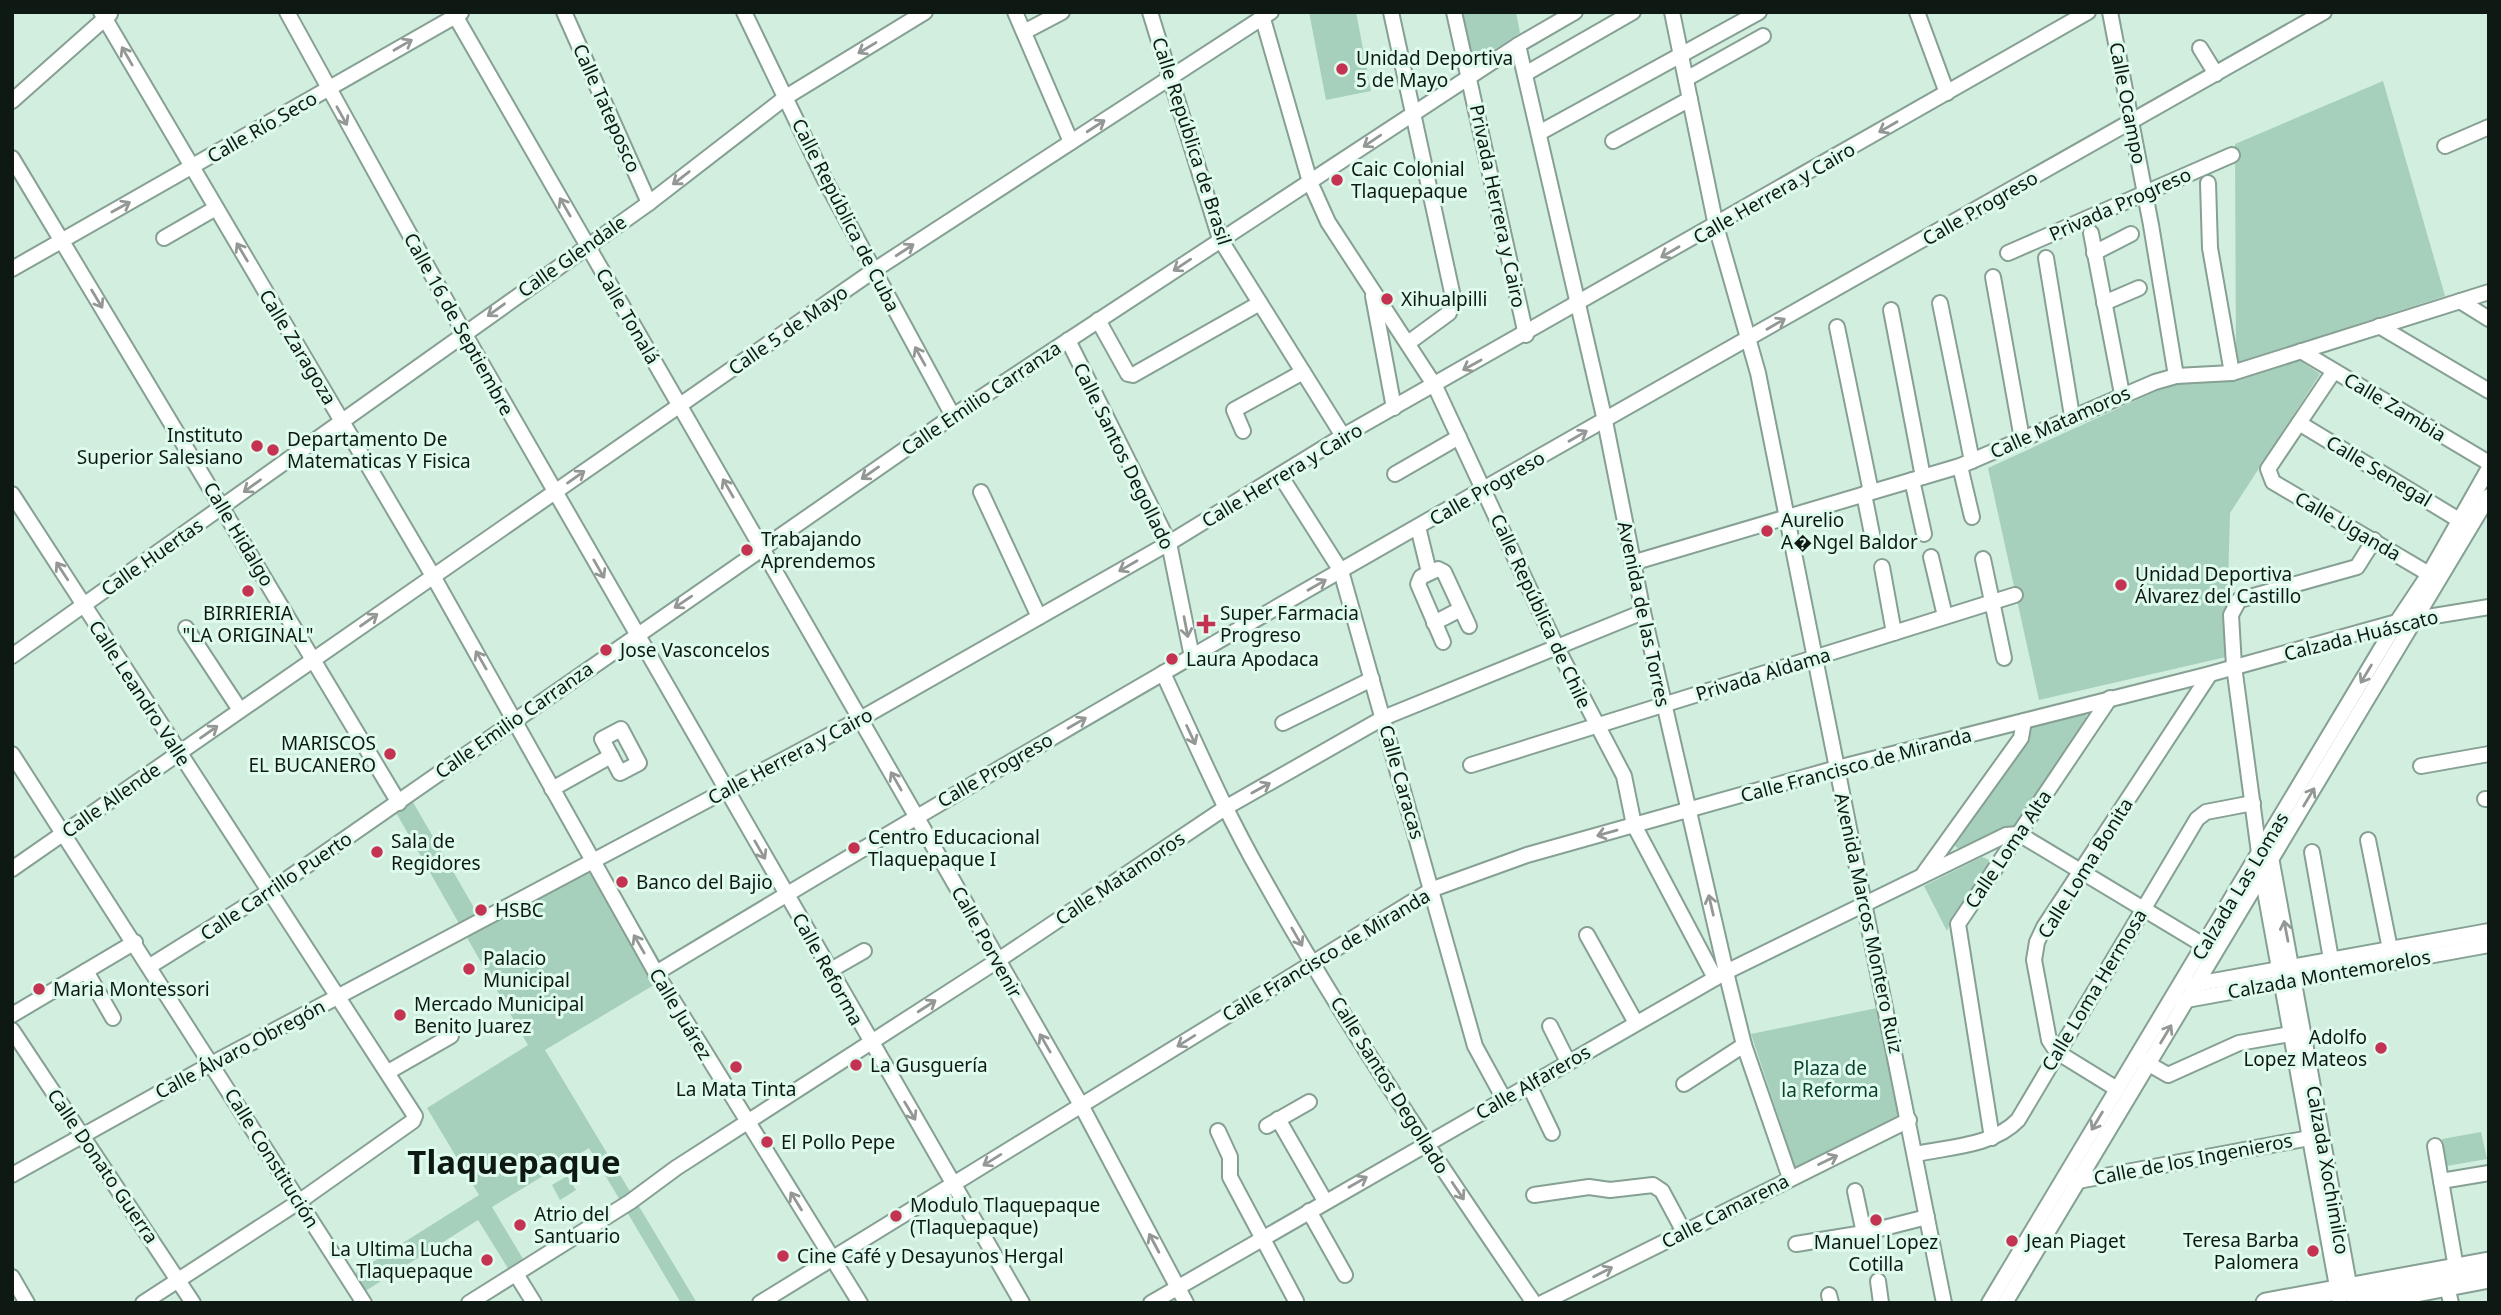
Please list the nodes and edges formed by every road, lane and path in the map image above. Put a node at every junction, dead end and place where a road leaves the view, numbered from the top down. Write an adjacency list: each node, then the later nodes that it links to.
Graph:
1 (287, 12): 31 (street, Calle 16 de Septiembre)
2 (564, 12): 49 (street, Calle Tateposco)
3 (744, 12): 33 (street, Calle República de Cuba)
4 (925, 12): 33 (street, Calle Glendale, one-way to 33)
5 (1015, 12): 21 (street)
6 (1062, 12): 21 (street)
7 (1150, 12): 28 (street, Calle República de Brasil)
8 (1391, 12): 36 (street)
9 (1454, 12): 29 (street, Privada Herrera y Cairo)
10 (1575, 12): 23 (street, Calle Emilio Carranza)
11 (1633, 12): 26 (street)
12 (1672, 12): 25 (street, Avenida Marcos Montero Ruiz)
13 (1759, 12): 25 (street)
14 (1917, 12): 32 (street)
15 (2088, 12): 32 (street, Calle Herrera y Cairo)
16 (2110, 12): 37 (street, Calle Ocampo)
17 (2324, 12): 27 (street, Calle Progreso)
18 (456, 14): 31 (street, Calle Río Seco, one-way to 18); 57 (street, Calle Tonalá, one-way to 18)
19 (1265, 14): 28 (street, Calle 5 de Mayo); 46 (street, Calle República de Chile)
20 (106, 15): 35 (street); 45 (street, Calle Zaragoza, one-way to 20)
21 (1024, 32): 41 (street)
22 (1763, 36): 30 (street)
23 (1518, 45): 26 (street, Avenida de las Torres); 29 (street, Calle Emilio Carranza)
24 (2200, 48): 27 (street)
25 (1681, 54): 30 (street, Avenida Marcos Montero Ruiz); 39 (street)
26 (1525, 74): 39 (street, Avenida de las Torres)
27 (2216, 74): 37 (street, Calle Progreso)
28 (1171, 77): 41 (street, Calle 5 de Mayo, one-way to 28); 55 (street, Calle República de Brasil)
29 (1469, 77): 36 (street, Calle Emilio Carranza); 78 (street, Privada Herrera y Cairo)
30 (1686, 79): 34 (street, Avenida Marcos Montero Ruiz)
31 (327, 89): 45 (street, Calle Río Seco); 77 (street, Calle 16 de Septiembre, one-way to 77)
32 (1947, 93): 51 (street, Calle Herrera y Cairo, one-way to 51)
33 (786, 97): 49 (street, Calle Glendale, one-way to 49); 62 (street, Calle República de Cuba)
34 (1690, 99): 40 (street); 51 (street, Avenida Marcos Montero Ruiz)
35 (12, 101)
36 (1414, 113): 46 (street, Calle Emilio Carranza, one-way to 46); 81 (street)
37 (2131, 122): 48 (street, Calle Ocampo); 80 (street, Calle Progreso, one-way to 37)
38 (2489, 127): 42 (street)
39 (1539, 133): 71 (street, Avenida de las Torres)
40 (1613, 141)
41 (1071, 142): 62 (street, Calle 5 de Mayo, one-way to 41)
42 (2445, 146)
43 (2232, 155): 48 (street, Privada Progreso)
44 (12, 158): 56 (street, Calle Hidalgo)
45 (192, 167): 50 (street, Calle Zaragoza); 56 (street, Calle Río Seco, one-way to 45)
46 (1310, 182): 55 (street, Calle Emilio Carranza); 64 (street, Calle República de Chile)
47 (2208, 183): 85 (street)
48 (2145, 193): 58 (street, Privada Progreso); 86 (street)
49 (649, 203): 57 (street, Calle Glendale)
50 (216, 208): 54 (street); 94 (street, Calle Zaragoza, one-way to 50)
51 (1716, 226): 71 (street, Calle Herrera y Cairo, one-way to 71); 80 (street, Avenida Marcos Montero Ruiz)
52 (2091, 233): 59 (street)
53 (2131, 234): 59 (street, Privada Progreso)
54 (164, 238)
55 (1220, 239): 68 (street, Calle República de Brasil); 74 (street, Calle Emilio Carranza, one-way to 74)
56 (61, 241): 61 (street, Calle Río Seco); 112 (street, Calle Hidalgo, one-way to 112)
57 (587, 244): 77 (street, Calle Glendale, one-way to 77); 90 (street, Calle Tonalá)
58 (2008, 253)
59 (2094, 253): 70 (street)
60 (2046, 258): 93 (street)
61 (12, 269)
62 (873, 271): 90 (street, Calle 5 de Mayo); 92 (street, Calle República de Cuba, one-way to 62)
63 (1993, 276): 100 (street)
64 (1371, 288): 81 (street, Calle República de Chile); 91 (street)
65 (2139, 288): 70 (street)
66 (2489, 292): 67 (street, Calle Matamoros)
67 (2460, 300): 73 (street); 75 (street, Calle Matamoros)
68 (1260, 303): 74 (street); 84 (street, Calle República de Brasil)
69 (1940, 303): 101 (street)
70 (2104, 303): 89 (street)
71 (1578, 305): 78 (street, Calle Herrera y Cairo); 95 (street, Avenida de las Torres)
72 (1891, 310): 105 (street)
73 (2489, 319)
74 (1098, 320): 79 (street, Calle Emilio Carranza)
75 (2379, 326): 82 (street, Calle Matamoros); 88 (street)
76 (1837, 327): 110 (street)
77 (464, 334): 94 (street, Calle Glendale); 107 (street, Calle 16 de Septiembre)
78 (1526, 335): 87 (street, Calle Herrera y Cairo, one-way to 87)
79 (1068, 340): 92 (street, Calle Emilio Carranza); 120 (street, Calle Santos Degollado)
80 (1749, 340): 95 (street, Calle Progreso); 113 (street, Avenida Marcos Montero Ruiz)
81 (1408, 343): 87 (street, Calle República de Chile)
82 (2301, 351): 83 (street, Calle Zambia); 85 (street, Calle Matamoros)
83 (2334, 371): 96 (street); 102 (street, Calle Zambia)
84 (1303, 372): 97 (street); 98 (street, Calle República de Brasil)
85 (2232, 373): 86 (street, Calle Matamoros)
86 (2176, 376): 89 (street, Calle Matamoros)
87 (1435, 386): 91 (street, Calle Herrera y Cairo); 99 (street, Calle República de Chile)
88 (2489, 391)
89 (2122, 394): 93 (street, Calle Matamoros)
90 (679, 405): 107 (street, Calle 5 de Mayo, one-way to 90); 121 (street, Calle Tonalá, one-way to 90)
91 (1394, 408): 98 (street, Calle Herrera y Cairo)
92 (953, 416): 121 (street, Calle Emilio Carranza, one-way to 121)
93 (2072, 416): 100 (street, Calle Matamoros)
94 (342, 421): 112 (street, Calle Glendale, one-way to 112); 129 (street, Calle Zaragoza)
95 (1605, 421): 106 (street, Calle Progreso, one-way to 95); 124 (street, Avenida de las Torres)
96 (2299, 423): 115 (street, Calle Senegal); 119 (street, Calle Uganda)
97 (1243, 430)
98 (1343, 436): 104 (street, Calle Herrera y Cairo)
99 (1458, 437): 103 (street); 106 (street, Calle República de Chile)
100 (2022, 439): 101 (street, Calle Matamoros)
101 (1966, 463): 105 (street, Calle Matamoros); 114 (street)
102 (2489, 466): 115 (street, Calzada Las Lomas)
103 (1395, 474)
104 (1280, 475): 120 (street, Calle Herrera y Cairo); 126 (street, Calle Caracas)
105 (1917, 479): 110 (street, Calle Matamoros); 117 (street)
106 (1483, 490): 116 (street, Calle Progreso); 146 (street, Calle República de Chile)
107 (555, 492): 129 (street, Calle 5 de Mayo); 144 (street, Calle 16 de Septiembre, one-way to 144)
108 (981, 492): 137 (street)
109 (12, 494): 132 (street, Calle Leandro Valle, one-way to 109)
110 (1868, 494): 113 (street, Calle Matamoros); 118 (street)
111 (2489, 496): 138 (street, Calzada Las Lomas)
112 (223, 507): 132 (street, Calle Huertas); 150 (street, Calle Hidalgo)
113 (1787, 517): 124 (street, Calle Matamoros); 151 (street, Avenida Marcos Montero Ruiz)
114 (1972, 517)
115 (2459, 520): 128 (street, Calzada Las Lomas)
116 (1418, 527): 126 (street, Calle Progreso); 127 (street)
117 (1924, 534)
118 (1873, 540)
119 (2374, 540): 128 (street, Calle Uganda); 152 (street, Calzada Xochimilco)
120 (1170, 543): 137 (street, Calle Herrera y Cairo, one-way to 137); 148 (street, Calle Santos Degollado, one-way to 148)
121 (762, 548): 144 (street, Calle Emilio Carranza, one-way to 144); 161 (street, Calle Porvenir)
122 (1931, 557): 136 (street)
123 (1983, 559): 131 (street)
124 (1632, 563): 135 (street, Avenida de las Torres)
125 (1882, 567): 143 (street)
126 (1341, 571): 148 (street, Calle Progreso, one-way to 126); 155 (street, Calle Caracas)
127 (1429, 572): 134 (street); 140 (street)
128 (2429, 574): 139 (street, Calzada Las Lomas)
129 (433, 576): 150 (street, Calle 5 de Mayo, one-way to 129); 160 (street, Calle Zaragoza, one-way to 129)
130 (2015, 595): 131 (street, Privada Aldama)
131 (1993, 601): 136 (street, Privada Aldama); 149 (street)
132 (83, 606): 147 (street, Calle Huertas); 165 (street, Calle Leandro Valle)
133 (2489, 607): 138 (street, Calzada Huáscato)
134 (1459, 610): 140 (street); 141 (street)
135 (1643, 612): 146 (street, Calle Matamoros); 157 (street, Avenida de las Torres)
136 (1945, 616): 143 (street, Privada Aldama)
137 (1040, 617): 161 (street, Calle Herrera y Cairo)
138 (2415, 619): 139 (street, Calzada Huáscato); 183 (street, Calzada Las Lomas, one-way to 138)
139 (2397, 622): 152 (street, Calzada Huáscato); 183 (street, Calzada Las Lomas, one-way to 183)
140 (1434, 624): 145 (street)
141 (1469, 626)
142 (186, 628): 158 (street)
143 (1894, 633): 151 (street, Privada Aldama)
144 (637, 634): 160 (street, Calle Emilio Carranza); 173 (street, Calle Reforma)
145 (1443, 642)
146 (1557, 648): 159 (street, Calle Matamoros); 164 (street, Calle República de Chile)
147 (12, 656)
148 (1192, 657): 153 (street, Calle Progreso)
149 (2004, 658)
150 (313, 659): 158 (street, Calle Allende); 174 (street, Calle Hidalgo)
151 (1816, 659): 157 (street, Privada Aldama); 171 (street, Avenida Marcos Montero Ruiz)
152 (2234, 666): 154 (street, Calle Francisco de Miranda); 175 (street, Calzada Xochimilco)
153 (1163, 673): 176 (street, Calle Santos Degollado, one-way to 176); 178 (street, Calle Progreso, one-way to 153)
154 (2210, 674): 156 (street, Calle Francisco de Miranda); 187 (street, Calle Loma Bonita)
155 (1372, 679): 159 (street, Calle Caracas); 163 (street)
156 (2110, 698): 162 (street, Calle Francisco de Miranda); 181 (street, Calle Loma Alta)
157 (1663, 704): 164 (street, Privada Aldama); 177 (street, Avenida de las Torres)
158 (240, 710): 165 (street, Calle Allende, one-way to 158)
159 (1383, 718): 176 (street, Calle Matamoros, one-way to 159); 190 (street, Calle Caracas)
160 (515, 719): 172 (street, Calle Juárez); 174 (street, Calle Emilio Carranza)
161 (860, 719): 173 (street, Calle Herrera y Cairo); 178 (street, Calle Porvenir, one-way to 161)
162 (2024, 721): 171 (street, Calle Francisco de Miranda); 188 (street, Calle Alfareros)
163 (1283, 723)
164 (1596, 728): 169 (street, Privada Aldama); 179 (street, Calle República de Chile)
165 (178, 753): 180 (street, Calle Allende); 191 (street, Calle Leandro Valle)
166 (12, 754): 180 (street, Calle Constitución)
167 (2489, 754): 170 (street)
168 (611, 756): 172 (street)
169 (1471, 765)
170 (2421, 766)
171 (1837, 768): 177 (street, Calle Francisco de Miranda); 193 (street, Avenida Marcos Montero Ruiz)
172 (552, 789): 185 (street, Calle Juárez)
173 (726, 790): 185 (street, Calle Herrera y Cairo); 192 (street, Calle Reforma, one-way to 192)
174 (399, 803): 191 (street, Calle Carrillo Puerto)
175 (2253, 803): 183 (street, Calzada Xochimilco); 194 (street, Calle Loma Hermosa)
176 (1225, 808): 205 (street, Calle Matamoros); 206 (street, Calle Santos Degollado, one-way to 206)
177 (1688, 810): 179 (street, Calle Francisco de Miranda); 211 (street, Avenida de las Torres, one-way to 177)
178 (916, 816): 192 (street, Calle Progreso); 205 (street, Calle Porvenir)
179 (1634, 825): 190 (street, Calle Francisco de Miranda, one-way to 190); 211 (street, Calle República de Chile)
180 (63, 833): 186 (street, Calle Allende); 198 (street, Calle Constitución)
181 (2019, 834): 187 (street); 188 (street, Calle Alfareros); 242 (street, Calle Loma Alta)
182 (2368, 840): 201 (street)
183 (2263, 848): 189 (street, Calzada Xochimilco); 200 (street, Calzada Las Lomas); 212 (street, Calzada Xochimilco, one-way to 183)
184 (2312, 852): 204 (street)
185 (592, 863): 195 (street, Calle Herrera y Cairo); 210 (street, Calle Juárez, one-way to 185)
186 (12, 869)
187 (2081, 871): 194 (street); 225 (street, Calle Loma Bonita)
188 (1923, 874): 193 (street, Calle Alfareros)
189 (2262, 875): 212 (street, Calzada Xochimilco); 213 (street, Calzada Las Lomas)
190 (1433, 890): 206 (street, Calle Francisco de Miranda); 233 (street, Calle Caracas)
191 (270, 891): 207 (street, Calle Carrillo Puerto); 215 (street, Calle Leandro Valle)
192 (786, 895): 209 (street, Calle Reforma); 210 (street, Calle Progreso)
193 (1865, 901): 211 (street, Calle Alfareros); 236 (street, Avenida Marcos Montero Ruiz)
194 (2143, 908): 200 (street); 225 (street, Calle Loma Hermosa)
195 (471, 928): 215 (street, Calle Álvaro Obregón)
196 (2489, 931): 202 (street, Calzada Montemorelos)
197 (1587, 934): 218 (street)
198 (135, 942): 207 (street, Calle Constitución); 208 (street)
199 (2489, 945): 202 (street, Calzada Montemorelos)
200 (2204, 946): 214 (street, Calzada Las Lomas)
201 (2390, 948): 202 (street, Calzada Montemorelos); 204 (street, Calzada Montemorelos)
202 (2435, 948): 212 (street, Calzada Montemorelos)
203 (864, 951): 209 (street)
204 (2331, 959): 212 (street, Calzada Montemorelos)
205 (997, 961): 223 (street, Calle Matamoros, one-way to 205); 235 (street, Calle Porvenir, one-way to 205)
206 (1312, 963): 235 (street, Calle Francisco de Miranda, one-way to 235); 243 (street, Calle Santos Degollado)
207 (150, 966): 228 (street, Calle Constitución)
208 (86, 971): 216 (street); 217 (street)
209 (829, 971): 223 (street, Calle Reforma)
210 (656, 973): 237 (street, Calle Juárez)
211 (1721, 975): 218 (street, Calle Alfareros); 224 (street, Avenida de las Torres)
212 (2287, 975): 213 (street, Calzada Montemorelos); 214 (street, Calzada Montemorelos); 221 (street, Calzada Xochimilco); 241 (street, Calzada Xochimilco)
213 (2197, 984): 214 (street, Calzada Montemorelos)
214 (2183, 994): 226 (street, Calzada Las Lomas, one-way to 214); 226 (street, Calzada Las Lomas)
215 (340, 996): 228 (street, Calle Álvaro Obregón); 229 (street, Calle Leandro Valle)
216 (12, 1014)
217 (113, 1018)
218 (1636, 1023): 227 (street, Calle Alfareros)
219 (1550, 1026): 227 (street)
220 (12, 1030): 240 (street, Calle Donato Guerra)
221 (2290, 1034): 226 (street); 241 (street, Calzada Xochimilco)
222 (451, 1036): 229 (street)
223 (870, 1044): 237 (street, Calle Matamoros); 251 (street, Calle Reforma, one-way to 251)
224 (1744, 1045): 230 (street); 248 (street, Avenida de las Torres)
225 (2057, 1052): 232 (street); 242 (street, Calle Loma Hermosa)
226 (2142, 1060): 232 (street, Calzada Las Lomas); 249 (street, Calzada Las Lomas)
227 (1568, 1062): 231 (street, Calle Alfareros)
228 (213, 1063): 240 (street, Calle Álvaro Obregón); 254 (street, Calle Constitución)
229 (388, 1073): 254 (street, Calle Leandro Valle)
230 (1684, 1084)
231 (1528, 1085): 233 (street, Calle Alfareros); 239 (street)
232 (2117, 1089): 249 (street, Calzada Las Lomas, one-way to 249)
233 (1504, 1099): 243 (street, Calle Alfareros)
234 (1309, 1101): 255 (street)
235 (1081, 1105): 251 (street, Calle Francisco de Miranda, one-way to 251); 271 (street, Calle Porvenir, one-way to 235)
236 (1909, 1120): 245 (street, Avenida Marcos Montero Ruiz); 248 (street, Calle Camarena, one-way to 236)
237 (747, 1123): 262 (street, Calle Juárez, one-way to 237); 265 (street, Calle Matamoros)
238 (1218, 1131): 260 (street)
239 (1552, 1133)
240 (82, 1136): 247 (street, Calle Álvaro Obregón); 269 (street, Calle Donato Guerra)
241 (2316, 1136): 249 (street, Calle de los Ingenieros); 273 (street, Calzada Xochimilco)
242 (1992, 1138): 245 (street, Calle Loma Hermosa)
243 (1425, 1144): 255 (street, Calle Alfareros, one-way to 243); 286 (street, Calle Santos Degollado, one-way to 286)
244 (2435, 1146): 250 (street)
245 (1916, 1154): 257 (street, Avenida Marcos Montero Ruiz)
246 (2489, 1173): 250 (street)
247 (12, 1175)
248 (1790, 1178): 258 (street, Calle Camarena)
249 (2071, 1178): 290 (street, Calzada Las Lomas); 291 (street, Calzada Las Lomas)
250 (2441, 1181): 264 (street)
251 (953, 1184): 262 (street, Calle Francisco de Miranda); 283 (street, Calle Reforma)
252 (1855, 1191): 259 (street)
253 (1534, 1195): 258 (street)
254 (300, 1201): 269 (street); 278 (street, Calle Constitución)
255 (1325, 1201): 256 (street, Calle Alfareros)
256 (1309, 1211): 260 (street, Calle Alfareros); 266 (street)
257 (1927, 1217): 259 (street); 289 (street, Avenida Marcos Montero Ruiz)
258 (1684, 1231): 287 (street, Calle Camarena, one-way to 258)
259 (1864, 1233): 261 (street)
260 (1263, 1238): 271 (street, Calle Alfareros); 274 (street)
261 (1796, 1244)
262 (832, 1258): 281 (street, Calle Francisco de Miranda); 282 (street, Calle Juárez)
263 (2489, 1262): 264 (main road)
264 (2456, 1268): 273 (main road)
265 (516, 1274): 279 (street, Calle Matamoros); 280 (street)
266 (1345, 1275)
267 (12, 1277): 275 (street)
268 (2489, 1278): 272 (main road)
269 (178, 1280): 276 (street); 277 (street, Calle Donato Guerra)
270 (1878, 1281): 288 (street)
271 (1178, 1287): 284 (street, Calle Alfareros); 285 (street, Calle Porvenir)
272 (2449, 1295): 273 (main road)
273 (2348, 1297): 292 (main road)
274 (1296, 1301)
275 (27, 1303)
276 (143, 1303)
277 (193, 1303)
278 (364, 1303)
279 (469, 1303)
280 (534, 1303)
281 (760, 1303)
282 (860, 1303)
283 (1022, 1303)
284 (1151, 1303)
285 (1186, 1303)
286 (1534, 1303)
287 (1542, 1303)
288 (1881, 1303)
289 (1944, 1303)
290 (1989, 1303)
291 (2006, 1303)
292 (2266, 1303)

